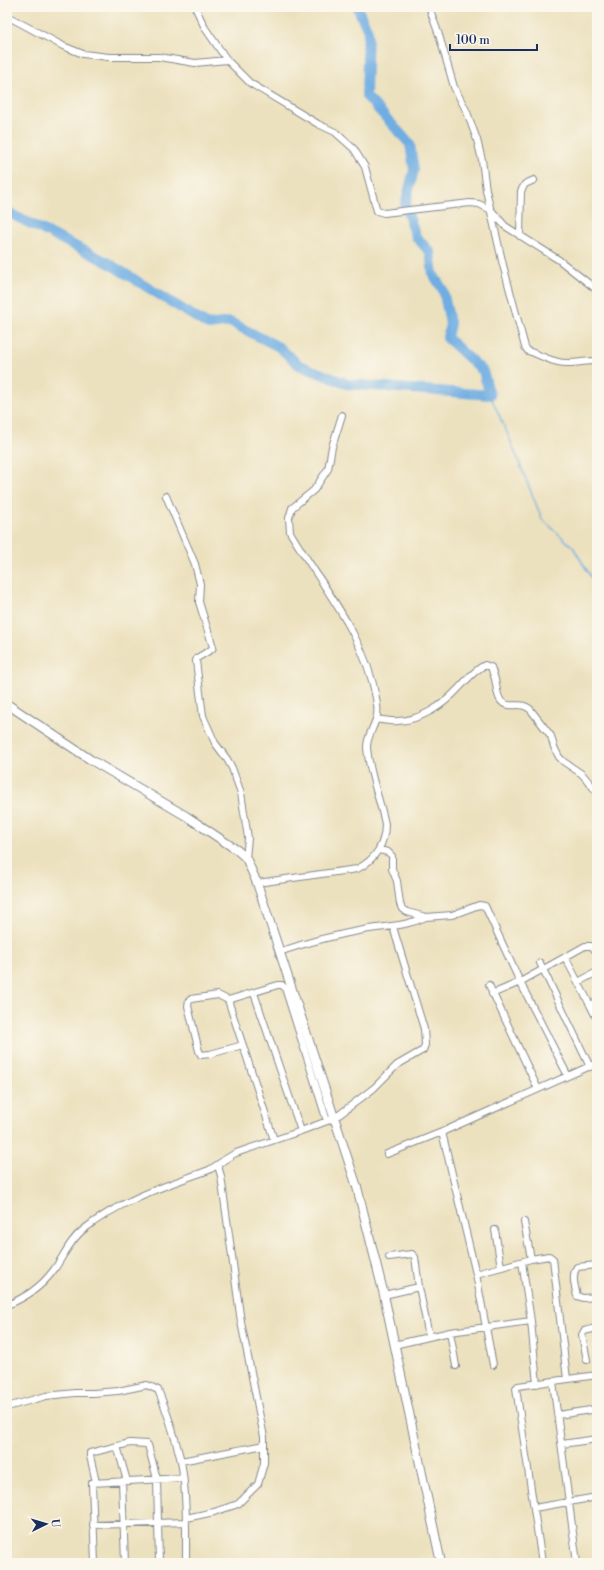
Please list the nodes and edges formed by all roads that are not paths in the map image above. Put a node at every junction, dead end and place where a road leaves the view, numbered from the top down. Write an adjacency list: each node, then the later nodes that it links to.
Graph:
1 (195, 7): 4 (street)
2 (429, 7): 6 (street)
3 (7, 16): 4 (street)
4 (227, 60): 6 (street)
5 (534, 180): 7 (street)
6 (491, 210): 7 (street); 9 (street)
7 (520, 236): 8 (street)
8 (597, 290)
9 (597, 361)
10 (342, 415): 13 (street)
11 (166, 496): 16 (street)
12 (7, 704): 16 (street)
13 (376, 720): 14 (street); 15 (street)
14 (597, 792)
15 (379, 850): 17 (street); 18 (street)
16 (246, 858): 17 (street)
17 (257, 883): 20 (street)
18 (426, 917): 19 (street); 25 (street)
19 (393, 927): 20 (street); 39 (street)
20 (279, 952): 39 (street)
21 (597, 952): 22 (street)
22 (565, 957): 23 (street); 26 (street)
23 (542, 967): 25 (street); 36 (street)
24 (597, 972): 26 (street)
25 (520, 982): 29 (street); 37 (street)
26 (578, 982): 32 (street)
27 (489, 985): 29 (street)
28 (254, 993): 30 (street); 39 (street); 40 (street)
29 (492, 994): 38 (street)
30 (228, 1000): 34 (street); 34 (street)
31 (597, 1002): 32 (street)
32 (590, 1005): 33 (street)
33 (597, 1019)
34 (243, 1045): 42 (street)
35 (597, 1063): 36 (street)
36 (590, 1066): 37 (street)
37 (568, 1076): 38 (street)
38 (538, 1089): 41 (street)
39 (331, 1119): 40 (street); 54 (street)
40 (301, 1131): 42 (street)
41 (442, 1132): 43 (street); 52 (street)
42 (274, 1140): 44 (street)
43 (387, 1154)
44 (218, 1166): 56 (street); 75 (street)
45 (524, 1222): 48 (street)
46 (494, 1230): 51 (street)
47 (389, 1257): 53 (street)
48 (531, 1259): 49 (street); 67 (street)
49 (522, 1262): 51 (street); 57 (street)
50 (597, 1265): 55 (street)
51 (501, 1267): 52 (street)
52 (476, 1274): 58 (street)
53 (419, 1287): 54 (street); 61 (street)
54 (384, 1296): 62 (street)
55 (597, 1297)
56 (7, 1305)
57 (531, 1321): 58 (street); 69 (street)
58 (486, 1327): 60 (street); 64 (street)
59 (597, 1328): 63 (street)
60 (450, 1332): 61 (street); 65 (street)
61 (429, 1336): 62 (street)
62 (394, 1344): 93 (street)
63 (587, 1360)
64 (493, 1365)
65 (456, 1366)
66 (597, 1375): 67 (street)
67 (567, 1379): 68 (street)
68 (553, 1382): 69 (street); 72 (street)
69 (537, 1384): 84 (street)
70 (7, 1407): 77 (street)
71 (597, 1409): 72 (street)
72 (558, 1415): 74 (street)
73 (597, 1439): 74 (street)
74 (562, 1444): 83 (street)
75 (264, 1445): 77 (street); 85 (street)
76 (117, 1446): 79 (street); 80 (street); 81 (street)
77 (181, 1461): 78 (street)
78 (183, 1478): 79 (street); 85 (street)
79 (157, 1479): 80 (street); 86 (street)
80 (124, 1481): 81 (street); 87 (street)
81 (96, 1482): 88 (street)
82 (597, 1497): 83 (street)
83 (570, 1502): 84 (street); 95 (street)
84 (534, 1508): 94 (street)
85 (186, 1520): 86 (street); 92 (street)
86 (158, 1522): 87 (street); 91 (street)
87 (124, 1524): 88 (street); 90 (street)
88 (93, 1525): 89 (street)
89 (95, 1563)
90 (125, 1563)
91 (159, 1563)
92 (186, 1563)
93 (441, 1563)
94 (542, 1563)
95 (577, 1563)

